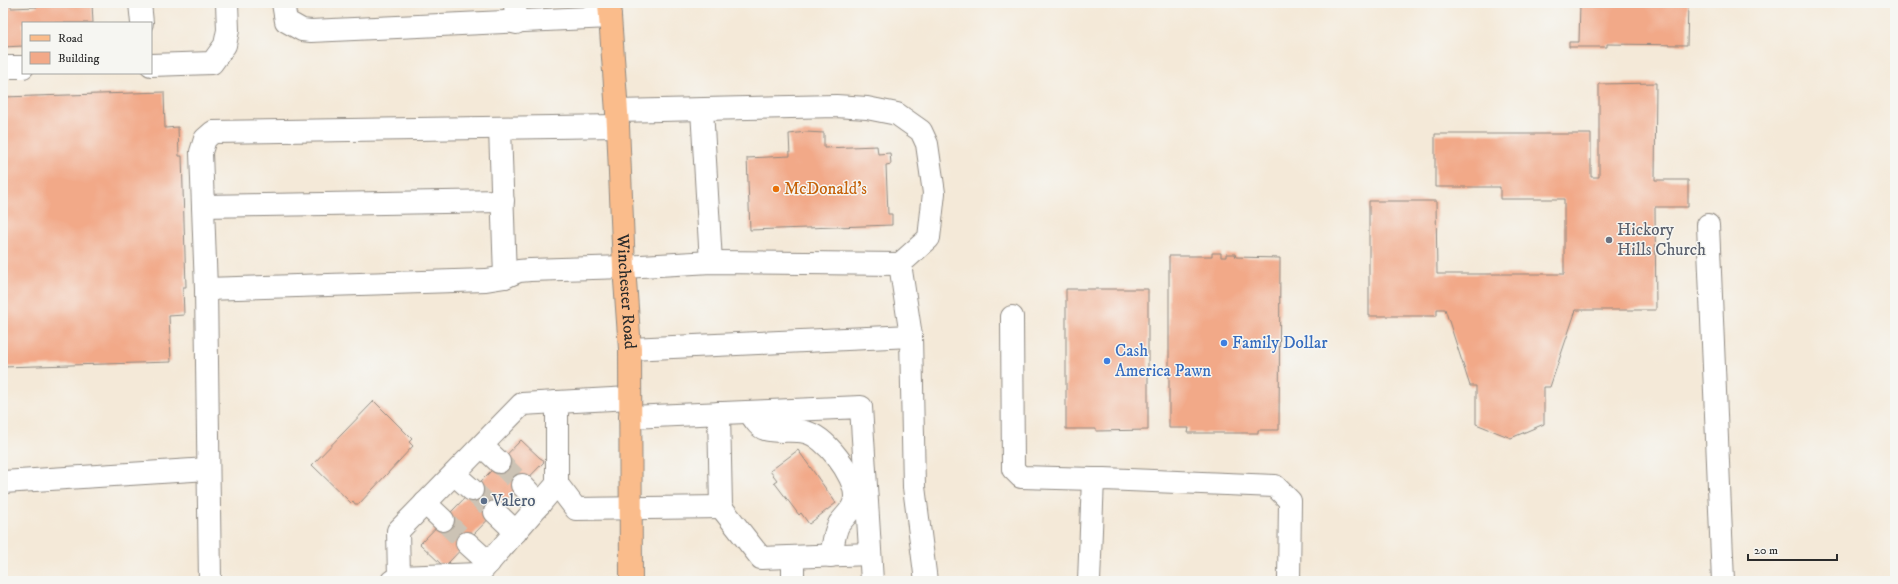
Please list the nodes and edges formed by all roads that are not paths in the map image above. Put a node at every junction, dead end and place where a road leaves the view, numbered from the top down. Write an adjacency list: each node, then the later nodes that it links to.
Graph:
1 (140, 3): 6 (lane)
2 (227, 3): 7 (lane)
3 (283, 3): 5 (lane)
4 (609, 10): 5 (lane); 11 (main road, Winchester Road)
5 (515, 13)
6 (142, 22)
7 (152, 65)
8 (3, 67): 9 (lane)
9 (22, 67)
10 (702, 110): 11 (lane); 16 (lane); 17 (lane)
11 (618, 118): 12 (lane); 18 (main road, Winchester Road)
12 (500, 128): 13 (lane); 14 (lane)
13 (502, 201): 14 (lane); 19 (lane)
14 (203, 206): 20 (lane)
15 (1708, 226): 57 (lane)
16 (710, 262): 17 (lane); 18 (lane)
17 (900, 264): 22 (lane)
18 (624, 267): 19 (lane); 23 (main road, Winchester Road)
19 (505, 277): 20 (lane)
20 (206, 289): 30 (lane)
21 (1012, 317): 32 (lane)
22 (911, 336): 23 (lane); 54 (lane)
23 (630, 349): 25 (main road, Winchester Road)
24 (557, 402): 25 (lane); 28 (lane); 34 (lane)
25 (630, 407): 27 (lane); 39 (main road, Winchester Road)
26 (749, 412): 27 (lane); 45 (lane); 46 (lane)
27 (719, 413): 40 (lane)
28 (482, 446): 29 (lane); 31 (lane)
29 (499, 462)
30 (208, 469): 33 (lane); 50 (lane)
31 (454, 474): 36 (lane); 37 (lane)
32 (1093, 479): 55 (lane); 56 (lane)
33 (3, 482)
34 (558, 484): 38 (lane); 39 (lane)
35 (522, 485): 38 (lane)
36 (472, 490)
37 (426, 504): 42 (lane); 49 (lane)
38 (540, 504): 43 (lane)
39 (630, 507): 40 (lane); 51 (main road, Winchester Road)
40 (721, 507): 47 (lane)
41 (495, 512): 43 (lane)
42 (443, 520)
43 (516, 532): 48 (lane)
44 (467, 543): 48 (lane)
45 (870, 554): 46 (lane); 53 (lane)
46 (831, 556): 47 (lane)
47 (793, 558): 52 (lane)
48 (482, 573): 49 (lane)
49 (395, 579)
50 (210, 581)
51 (631, 581)
52 (793, 581)
53 (872, 581)
54 (926, 581)
55 (1089, 581)
56 (1289, 581)
57 (1723, 581)

